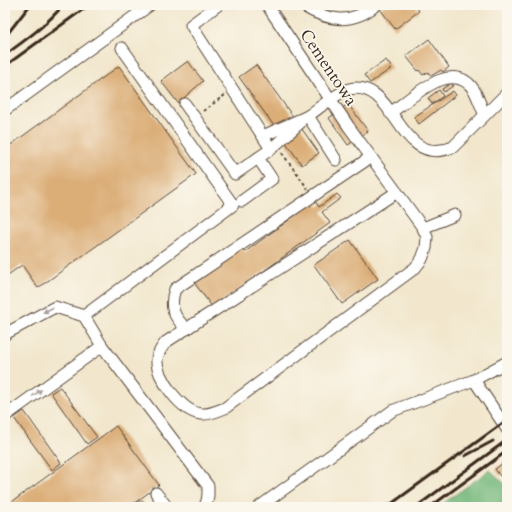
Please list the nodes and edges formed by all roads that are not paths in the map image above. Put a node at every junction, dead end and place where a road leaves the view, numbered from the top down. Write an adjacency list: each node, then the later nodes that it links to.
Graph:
1 (150, 5): 10 (lane)
2 (218, 5): 14 (lane)
3 (267, 5): 8 (lane, Cementowa)
4 (302, 5): 5 (lane)
5 (376, 5)
6 (122, 48): 23 (lane)
7 (507, 93): 12 (lane)
8 (331, 100): 11 (lane); 13 (lane); 16 (lane, Cementowa)
9 (185, 104): 17 (lane)
10 (5, 110)
11 (390, 113): 12 (lane); 12 (lane)
12 (485, 115)
13 (308, 116): 14 (lane); 15 (lane); 18 (lane)
14 (263, 136): 15 (lane)
15 (273, 147): 17 (lane)
16 (371, 157): 19 (lane, Cementowa); 24 (lane)
17 (258, 158): 20 (lane)
18 (336, 160)
19 (397, 192): 22 (lane, Cementowa); 24 (lane)
20 (242, 201)
21 (455, 215): 22 (lane)
22 (423, 228): 24 (lane)
23 (84, 316): 25 (lane, one-way to 25); 26 (lane)
24 (187, 329)
25 (5, 334)
26 (102, 346): 29 (lane, one-way to 26); 33 (lane)
27 (507, 362): 28 (lane)
28 (474, 380): 30 (lane); 34 (lane)
29 (5, 416)
30 (507, 429)
31 (156, 493): 32 (lane)
32 (166, 507)
33 (204, 507)
34 (259, 507)

